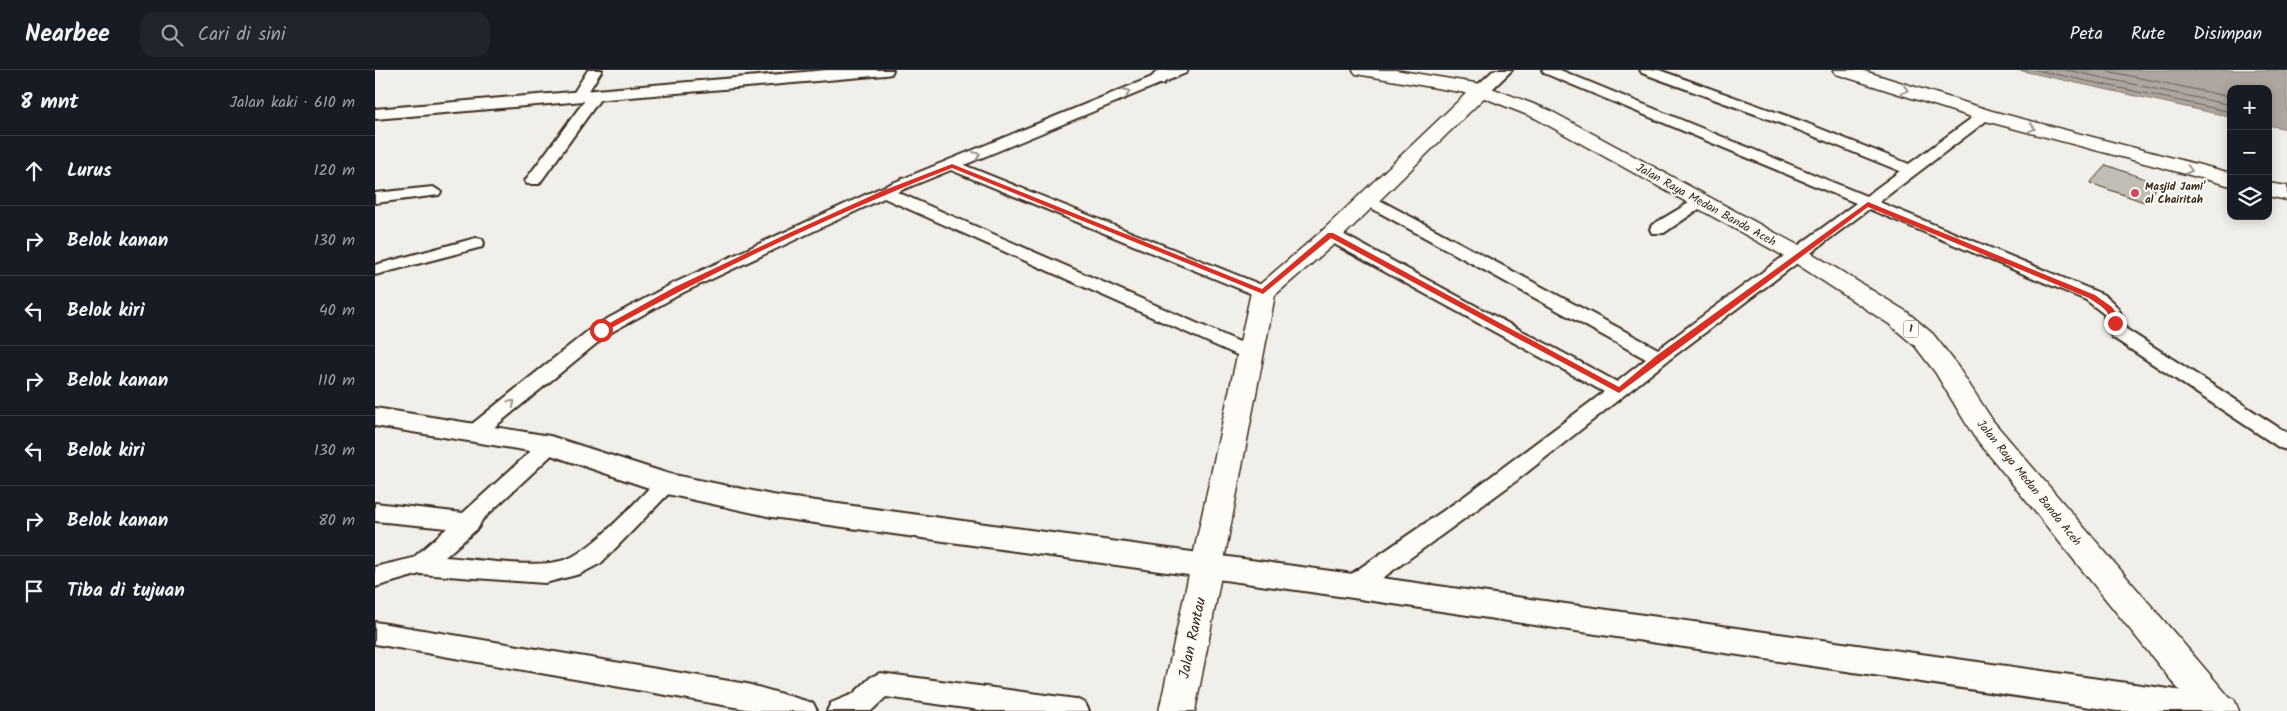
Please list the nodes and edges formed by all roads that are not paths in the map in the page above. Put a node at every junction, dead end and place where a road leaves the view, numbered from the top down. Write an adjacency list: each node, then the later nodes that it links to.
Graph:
1 (595, 70): 12 (street)
2 (885, 70): 11 (street)
3 (1181, 70): 9 (street)
4 (1362, 70): 10 (main road, Jalan Raya Medan Banda Aceh / 1)
5 (1504, 70): 10 (street)
6 (1549, 70): 26 (street)
7 (1647, 70): 16 (street)
8 (1842, 70): 14 (main road, one-way to 14)
9 (1162, 75): 15 (street, one-way to 9)
10 (1481, 90): 24 (main road); 25 (main road, Jalan Raya Medan Banda Aceh / 1)
11 (596, 95): 12 (street); 18 (street)
12 (578, 97): 13 (street)
13 (375, 114)
14 (1985, 115): 16 (street); 17 (main road, one-way to 17)
15 (952, 165): 21 (street); 32 (street)
16 (1911, 170): 26 (street)
17 (2227, 179)
18 (533, 181)
19 (2272, 190): 22 (main road)
20 (433, 192): 23 (street)
21 (884, 192): 33 (street); 37 (street, one-way to 21)
22 (2287, 193)
23 (375, 198)
24 (1368, 200): 28 (main road); 34 (street)
25 (1699, 202): 27 (street); 30 (main road, Jalan Raya Medan Banda Aceh / 1)
26 (1868, 204): 30 (street); 38 (street)
27 (1657, 229)
28 (1331, 235): 32 (main road); 35 (street)
29 (476, 243): 31 (street)
30 (1797, 254): 34 (street); 52 (main road, Jalan Raya Medan Banda Aceh / 1)
31 (375, 270)
32 (1263, 292): 33 (main road, Jalan Rantau)
33 (1251, 354): 44 (main road, Jalan Rantau)
34 (1659, 358): 35 (street)
35 (1619, 391): 46 (street)
36 (375, 417): 37 (street)
37 (474, 433): 39 (street)
38 (2287, 443)
39 (550, 445): 40 (street); 42 (street)
40 (667, 484): 43 (street); 44 (street)
41 (375, 512): 42 (street)
42 (470, 522): 43 (street)
43 (420, 565): 45 (street)
44 (1208, 566): 46 (street); 51 (main road, Jalan Rantau)
45 (375, 577)
46 (1353, 586): 52 (street)
47 (375, 634): 48 (street)
48 (804, 711)
49 (840, 711): 50 (street)
50 (1076, 711)
51 (1177, 711)
52 (2220, 711)

